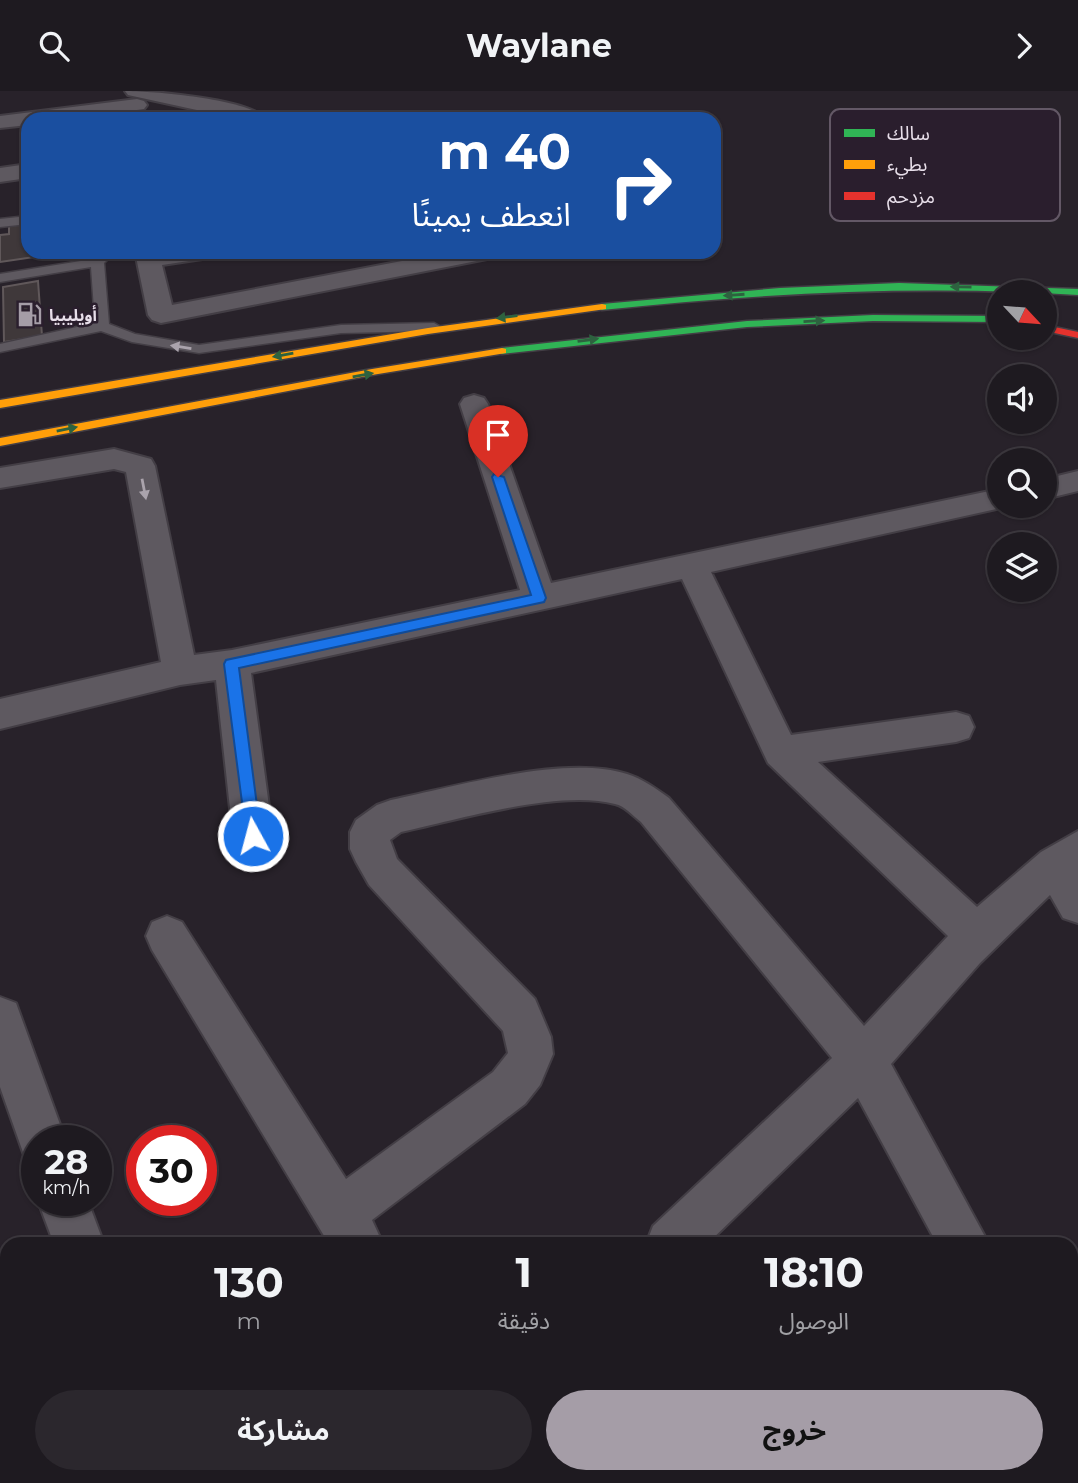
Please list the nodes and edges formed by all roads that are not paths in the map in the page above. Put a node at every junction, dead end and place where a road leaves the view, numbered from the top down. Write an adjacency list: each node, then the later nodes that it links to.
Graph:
1 (136, 102): 2 (street); 3 (street)
2 (68, 112)
3 (231, 112)
4 (21, 119): 5 (street)
5 (0, 122)
6 (21, 172): 7 (street)
7 (0, 175)
8 (21, 221): 9 (lane)
9 (0, 223)
10 (100, 259): 13 (lane)
11 (149, 259): 12 (street)
12 (451, 259)
13 (97, 262): 14 (lane); 19 (lane)
14 (0, 278)
15 (1078, 292): 20 (highway, one-way to 20)
16 (987, 318): 26 (highway, one-way to 16)
17 (1057, 322): 18 (highway)
18 (1078, 324)
19 (102, 325): 20 (lane, one-way to 19); 23 (lane)
20 (444, 327): 24 (highway, one-way to 24)
21 (1057, 331): 22 (highway)
22 (1078, 335)
23 (0, 348)
24 (0, 404)
25 (474, 404): 32 (street)
26 (0, 442)
27 (0, 478): 34 (street, one-way to 34)
28 (1078, 481): 29 (street)
29 (1057, 486)
30 (987, 502): 31 (street)
31 (692, 566): 32 (street); 37 (street)
32 (539, 598): 33 (street)
33 (232, 664): 34 (street); 38 (street)
34 (180, 671): 35 (street)
35 (0, 715)
36 (956, 727): 37 (street)
37 (781, 752): 41 (street)
38 (253, 836)
39 (1066, 857): 40 (street); 41 (street)
40 (1078, 904)
41 (976, 934): 44 (street)
42 (167, 936): 47 (street)
43 (0, 1019): 45 (street)
44 (863, 1060): 47 (street); 49 (street); 50 (street)
45 (36, 1125)
46 (69, 1216): 48 (street)
47 (349, 1229)
48 (76, 1237)
49 (678, 1237)
50 (960, 1237)

